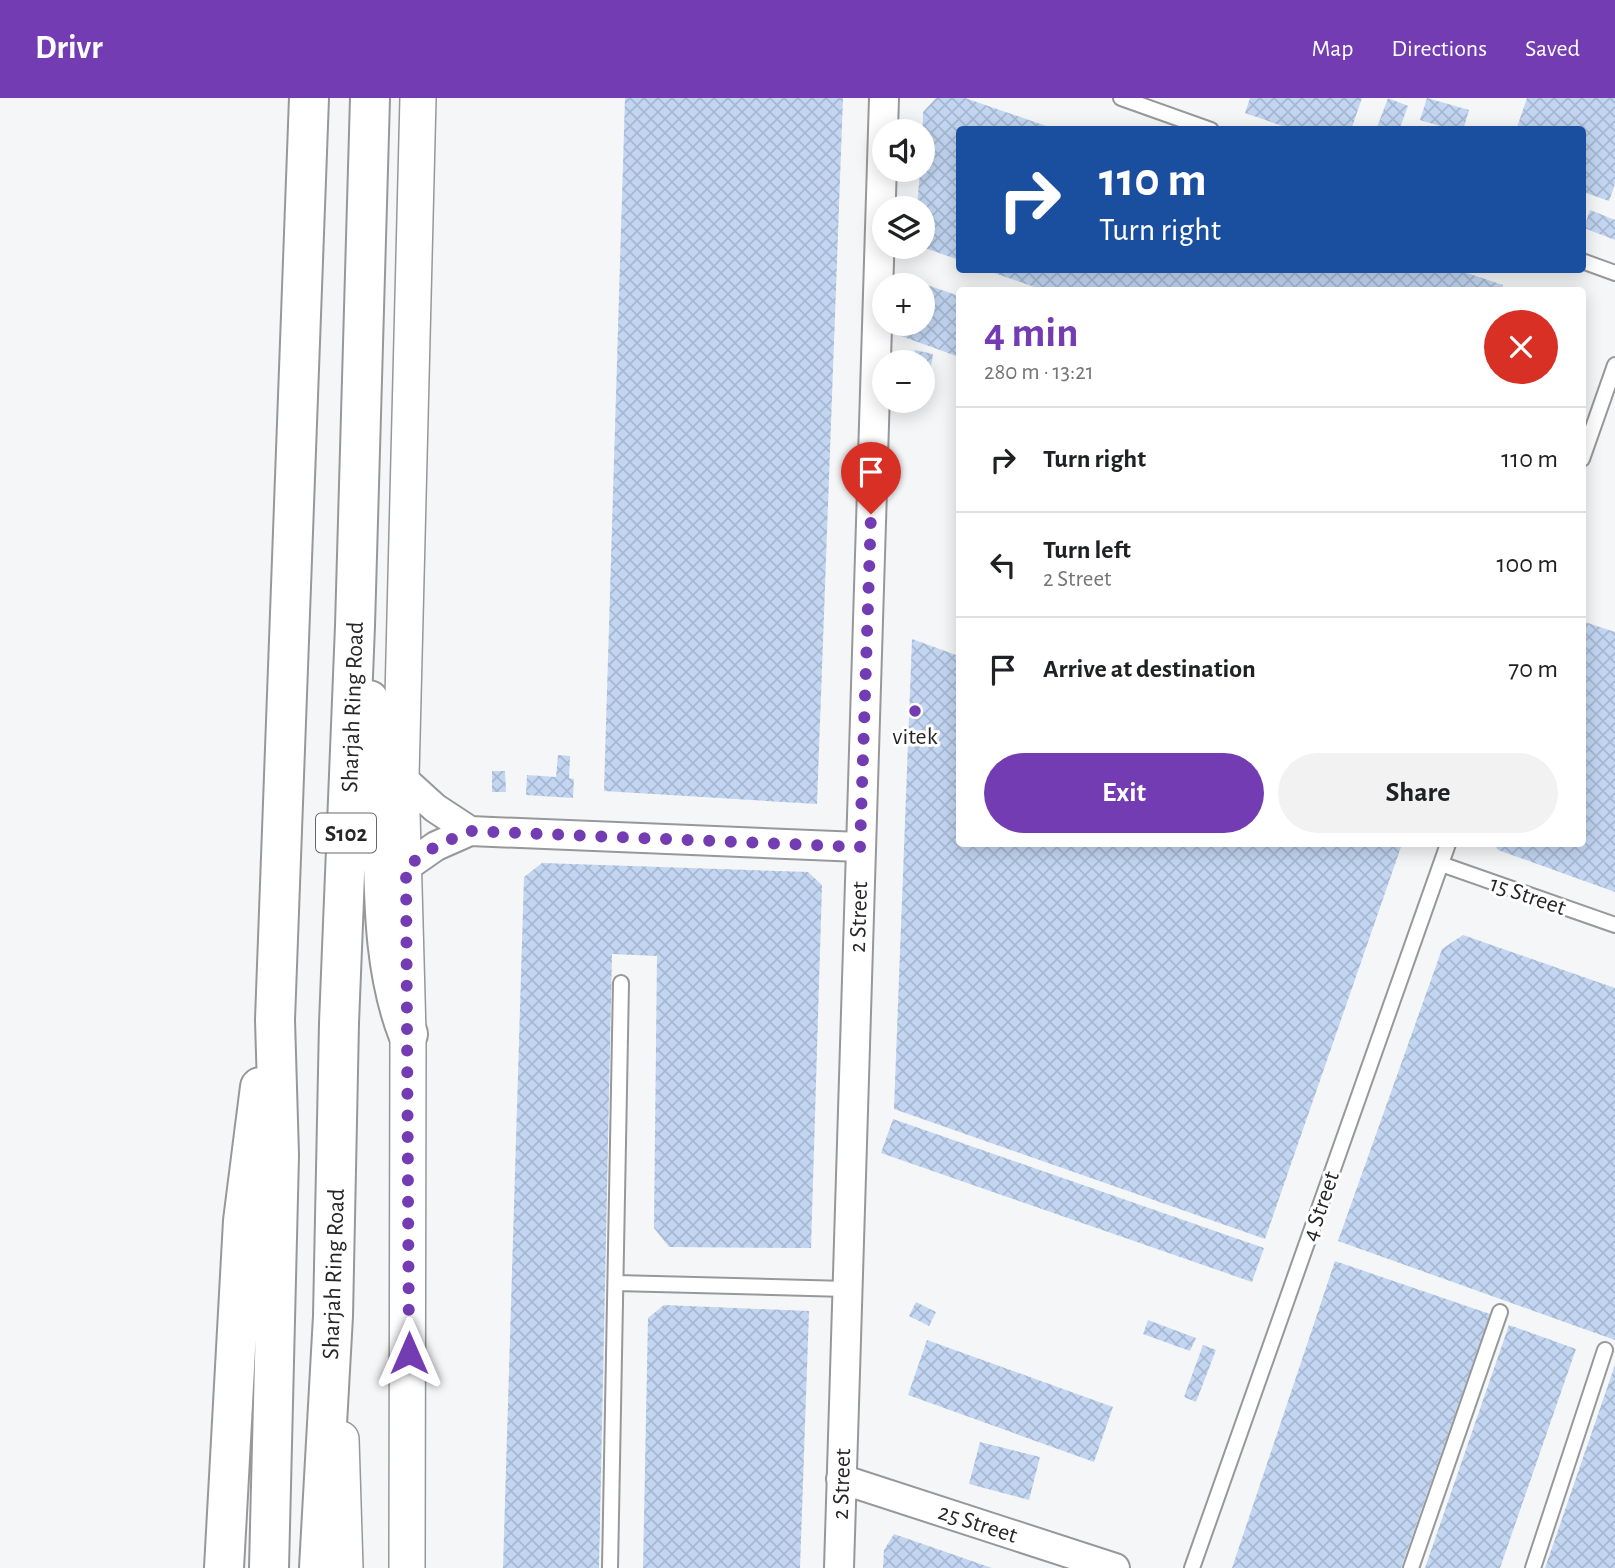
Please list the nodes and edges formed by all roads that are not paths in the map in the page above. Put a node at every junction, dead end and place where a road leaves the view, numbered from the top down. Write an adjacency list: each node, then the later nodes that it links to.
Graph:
1 (309, 98): 20 (highway, S102)
2 (370, 98): 11 (highway, Sharjah Ring Road / S102)
3 (418, 98): 12 (street)
4 (884, 98): 14 (street, 2 Street)
5 (1121, 98): 6 (lane)
6 (1199, 126)
7 (1586, 262): 8 (lane)
8 (1615, 272)
9 (1615, 365): 10 (lane)
10 (1586, 448)
11 (355, 626): 21 (highway); 25 (highway, Sharjah Ring Road / S102)
12 (401, 777): 13 (street); 17 (street)
13 (470, 831): 14 (street); 17 (street)
14 (860, 847): 23 (street, 2 Street)
15 (1447, 847): 16 (lane, 4 Street)
16 (1441, 864): 18 (lane, 15 Street); 36 (lane, 4 Street)
17 (406, 867): 21 (street)
18 (1615, 925)
19 (621, 983): 22 (lane)
20 (275, 1020): 28 (highway); 29 (highway, S102)
21 (408, 1034): 32 (street)
22 (615, 1283): 23 (lane); 33 (lane)
23 (846, 1289): 27 (street, 2 Street)
24 (1500, 1312): 37 (lane)
25 (333, 1316): 30 (highway, Sharjah Ring Road / S102); 31 (street)
26 (1605, 1350): 38 (lane)
27 (842, 1479): 34 (street, 2 Street); 35 (street, 25 Street)
28 (224, 1568)
29 (269, 1568)
30 (319, 1568)
31 (345, 1568)
32 (407, 1568)
33 (610, 1568)
34 (839, 1568)
35 (1115, 1568)
36 (1192, 1568)
37 (1411, 1568)
38 (1533, 1568)

